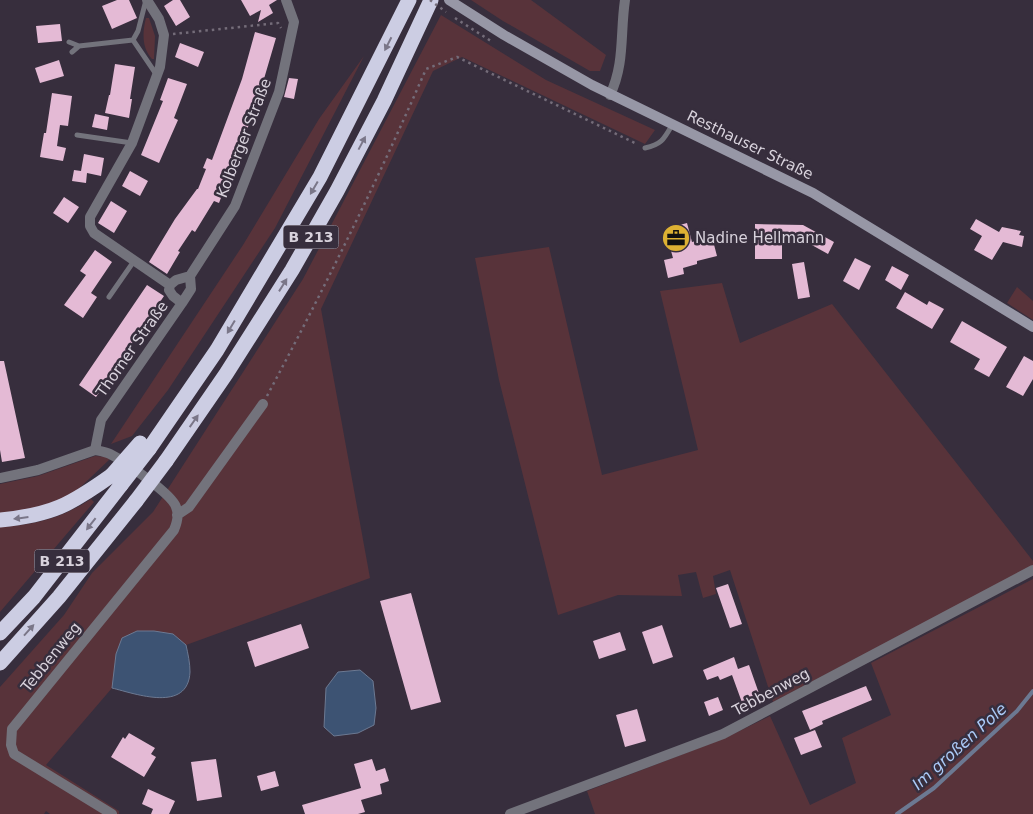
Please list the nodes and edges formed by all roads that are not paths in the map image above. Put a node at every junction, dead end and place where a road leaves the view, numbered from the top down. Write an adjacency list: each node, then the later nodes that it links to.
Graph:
1 (146, 0): 7 (lane); 11 (street, Thorner Straße)
2 (286, 0): 18 (street, Kolberger Straße)
3 (409, 0): 26 (highway, B 213, one-way to 26, bridge)
4 (430, 0): 31 (highway, B 213, one-way to 4, bridge)
5 (625, 0): 12 (street)
6 (450, 1): 12 (street, Resthauser Straße)
7 (133, 40): 9 (lane); 11 (lane)
8 (69, 42): 9 (lane)
9 (79, 46): 10 (lane)
10 (72, 52)
11 (156, 75): 15 (street, Thorner Straße)
12 (610, 95): 13 (street, Resthauser Straße)
13 (672, 124): 16 (lane); 22 (street, Resthauser Straße)
14 (78, 135): 15 (lane)
15 (132, 143): 17 (street, Thorner Straße)
16 (646, 148)
17 (134, 260): 19 (street, Thorner Straße); 20 (lane)
18 (190, 276): 19 (street); 21 (street, Kolberger Straße)
19 (170, 285): 21 (street, Thorner Straße)
20 (109, 297)
21 (182, 303): 24 (street, Thorner Straße)
22 (1033, 327)
23 (263, 404): 27 (street, Tebbenweg)
24 (95, 450): 25 (street); 27 (street)
25 (0, 478)
26 (117, 480): 28 (highway, B 213, one-way to 28); 30 (highway, B 213, one-way to 30)
27 (177, 515): 32 (street, Tebbenweg)
28 (0, 520)
29 (1033, 570): 33 (street, Tebbenweg)
30 (0, 634)
31 (0, 663)
32 (112, 814)
33 (510, 814)

